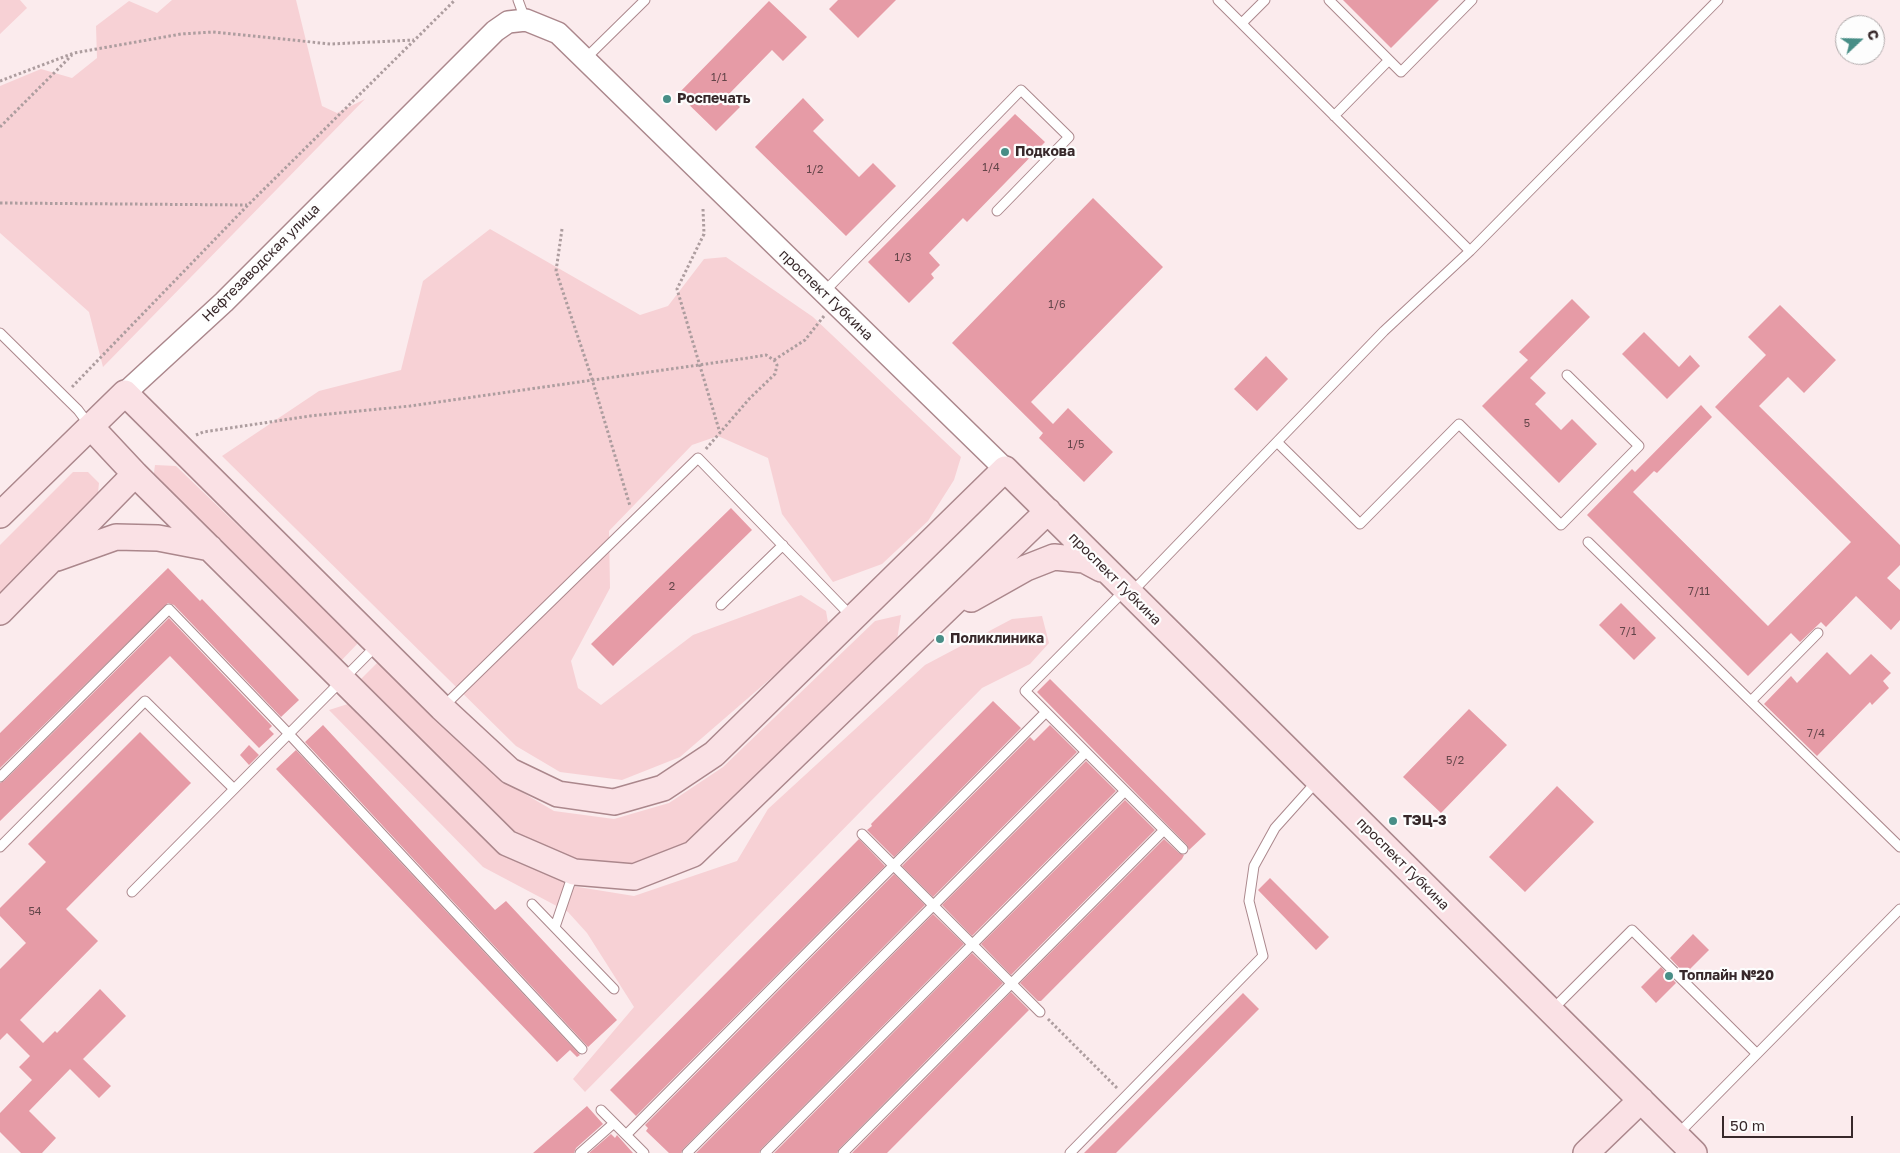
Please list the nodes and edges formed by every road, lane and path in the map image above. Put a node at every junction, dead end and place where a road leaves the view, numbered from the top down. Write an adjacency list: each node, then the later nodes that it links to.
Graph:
1 (456, 0): 10 (path)
2 (645, 0): 12 (lane)
3 (1218, 0): 9 (lane)
4 (1265, 0): 9 (lane)
5 (1329, 0): 13 (lane)
6 (1472, 0): 13 (lane)
7 (1718, 0): 22 (lane)
8 (522, 10): 12 (street, проспект Губкина); 29 (street, Нефтезаводская улица)
9 (1242, 24): 15 (lane)
10 (414, 40): 11 (path); 18 (path)
11 (74, 53): 14 (path); 16 (path)
12 (585, 59): 23 (street, проспект Губкина)
13 (1389, 60): 15 (lane)
14 (0, 82)
15 (1334, 116): 22 (lane)
16 (0, 127)
17 (0, 203): 18 (path)
18 (248, 205): 30 (path)
19 (703, 209): 26 (path)
20 (997, 211): 23 (lane)
21 (562, 229): 28 (path)
22 (1470, 251): 33 (lane)
23 (829, 298): 25 (path); 36 (street, проспект Губкина)
24 (0, 333): 30 (lane)
25 (774, 360): 26 (path); 32 (path)
26 (699, 364): 28 (path); 32 (path)
27 (1567, 375): 33 (lane)
28 (592, 378): 34 (path); 40 (path)
29 (126, 393): 31 (main road, Нефтезаводская улица); 34 (main road)
30 (64, 396): 31 (lane)
31 (91, 427): 37 (main road); 39 (main road, Нефтезаводская улица)
32 (720, 433): 35 (path)
33 (1277, 442): 45 (lane)
34 (176, 444): 51 (main road)
35 (698, 458): 40 (lane); 42 (lane)
36 (1005, 470): 38 (main road, проспект Губкина); 48 (main road)
37 (135, 474): 43 (main road); 44 (main road)
38 (1048, 511): 45 (main road, проспект Губкина); 49 (main road)
39 (0, 515)
40 (634, 520): 54 (lane)
41 (1588, 542): 53 (lane)
42 (783, 545): 46 (lane); 48 (lane)
43 (210, 548): 44 (main road); 52 (main road)
44 (50, 561): 47 (main road)
45 (1124, 587): 49 (main road); 55 (lane); 59 (main road, проспект Губкина)
46 (722, 605)
47 (0, 612)
48 (853, 618): 54 (main road)
49 (936, 619): 68 (main road)
50 (1818, 633): 53 (lane)
51 (378, 644): 52 (lane); 54 (main road)
52 (343, 680): 56 (lane); 68 (main road)
53 (1751, 701): 65 (lane)
54 (442, 708)
55 (1046, 712): 57 (lane); 67 (lane)
56 (289, 734): 58 (lane); 60 (lane); 79 (lane)
57 (1086, 752): 61 (lane); 71 (lane)
58 (0, 777)
59 (1318, 780): 77 (main road, проспект Губкина); 81 (lane)
60 (234, 789): 64 (lane); 69 (lane)
61 (1125, 791): 62 (lane); 74 (lane)
62 (1164, 830): 66 (lane); 75 (lane)
63 (862, 834): 67 (lane)
64 (0, 847)
65 (1900, 847)
66 (1183, 849)
67 (894, 866): 71 (lane); 85 (lane)
68 (574, 872): 73 (lane)
69 (132, 892)
70 (532, 904): 73 (lane)
71 (933, 905): 74 (lane); 89 (lane)
72 (1900, 909): 80 (lane)
73 (555, 927): 76 (lane)
74 (973, 944): 75 (lane); 90 (lane)
75 (1012, 983): 78 (lane); 91 (lane)
76 (614, 989)
77 (1551, 1011): 80 (lane); 82 (main road, проспект Губкина)
78 (1040, 1012): 81 (path)
79 (582, 1049)
80 (1757, 1054): 86 (lane)
81 (1125, 1096): 92 (lane)
82 (1641, 1100): 86 (main road, проспект Губкина); 93 (main road)
83 (601, 1110): 84 (lane)
84 (614, 1123): 85 (lane); 87 (lane)
85 (626, 1135): 88 (lane)
86 (1676, 1136): 94 (main road, проспект Губкина)
87 (580, 1153)
88 (644, 1153)
89 (686, 1153)
90 (765, 1153)
91 (843, 1153)
92 (1070, 1153)
93 (1586, 1153)
94 (1694, 1153)

